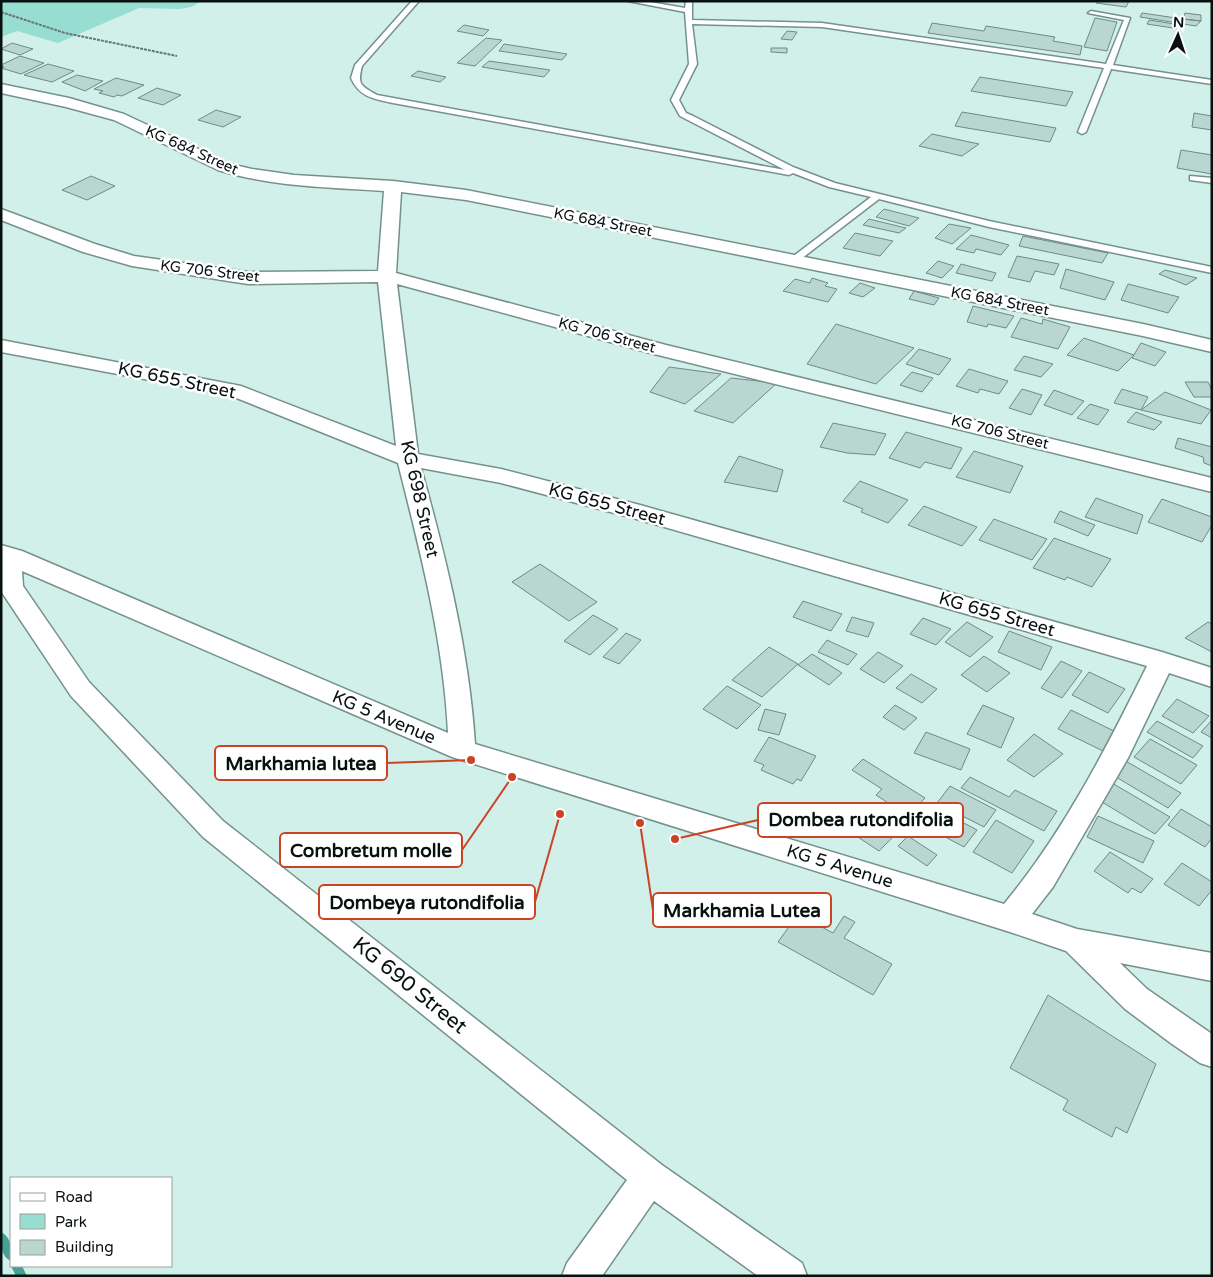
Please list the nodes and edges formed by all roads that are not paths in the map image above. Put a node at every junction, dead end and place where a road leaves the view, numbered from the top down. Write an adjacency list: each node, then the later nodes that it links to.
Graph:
1 (416, 1): 11 (lane)
2 (631, 1): 4 (lane)
3 (689, 1): 4 (lane)
4 (689, 11): 6 (lane)
5 (1090, 13): 7 (lane)
6 (688, 22): 7 (lane); 11 (lane)
7 (1110, 67): 8 (lane); 10 (lane)
8 (1212, 82)
9 (1, 88): 14 (street, KG 684 Street)
10 (1082, 132)
11 (808, 177): 15 (lane)
12 (1193, 178): 13 (lane)
13 (1212, 182)
14 (392, 186): 17 (street, KG 684 Street); 19 (street, KG 698 Street)
15 (876, 197): 17 (lane); 18 (lane)
16 (1, 214): 19 (street, KG 706 Street)
17 (794, 260): 21 (street, KG 684 Street)
18 (1212, 270)
19 (387, 276): 22 (street, KG 698 Street); 23 (street, KG 706 Street)
20 (1, 346): 22 (street, KG 655 Street)
21 (1212, 346)
22 (408, 459): 25 (street, KG 655 Street); 27 (street, KG 698 Street)
23 (1212, 485)
24 (8, 555): 27 (street, KG 5 Avenue); 32 (street, KG 690 Street)
25 (1162, 661): 26 (street, KG 655 Street); 28 (street)
26 (1212, 678)
27 (462, 750): 28 (street, KG 5 Avenue)
28 (1010, 919): 29 (street, KG 5 Avenue)
29 (1077, 942): 30 (street, KG 5 Avenue); 31 (street)
30 (1212, 967)
31 (1212, 1052)
32 (650, 1177): 33 (street); 34 (street, KG 690 Street)
33 (580, 1276)
34 (789, 1276)

